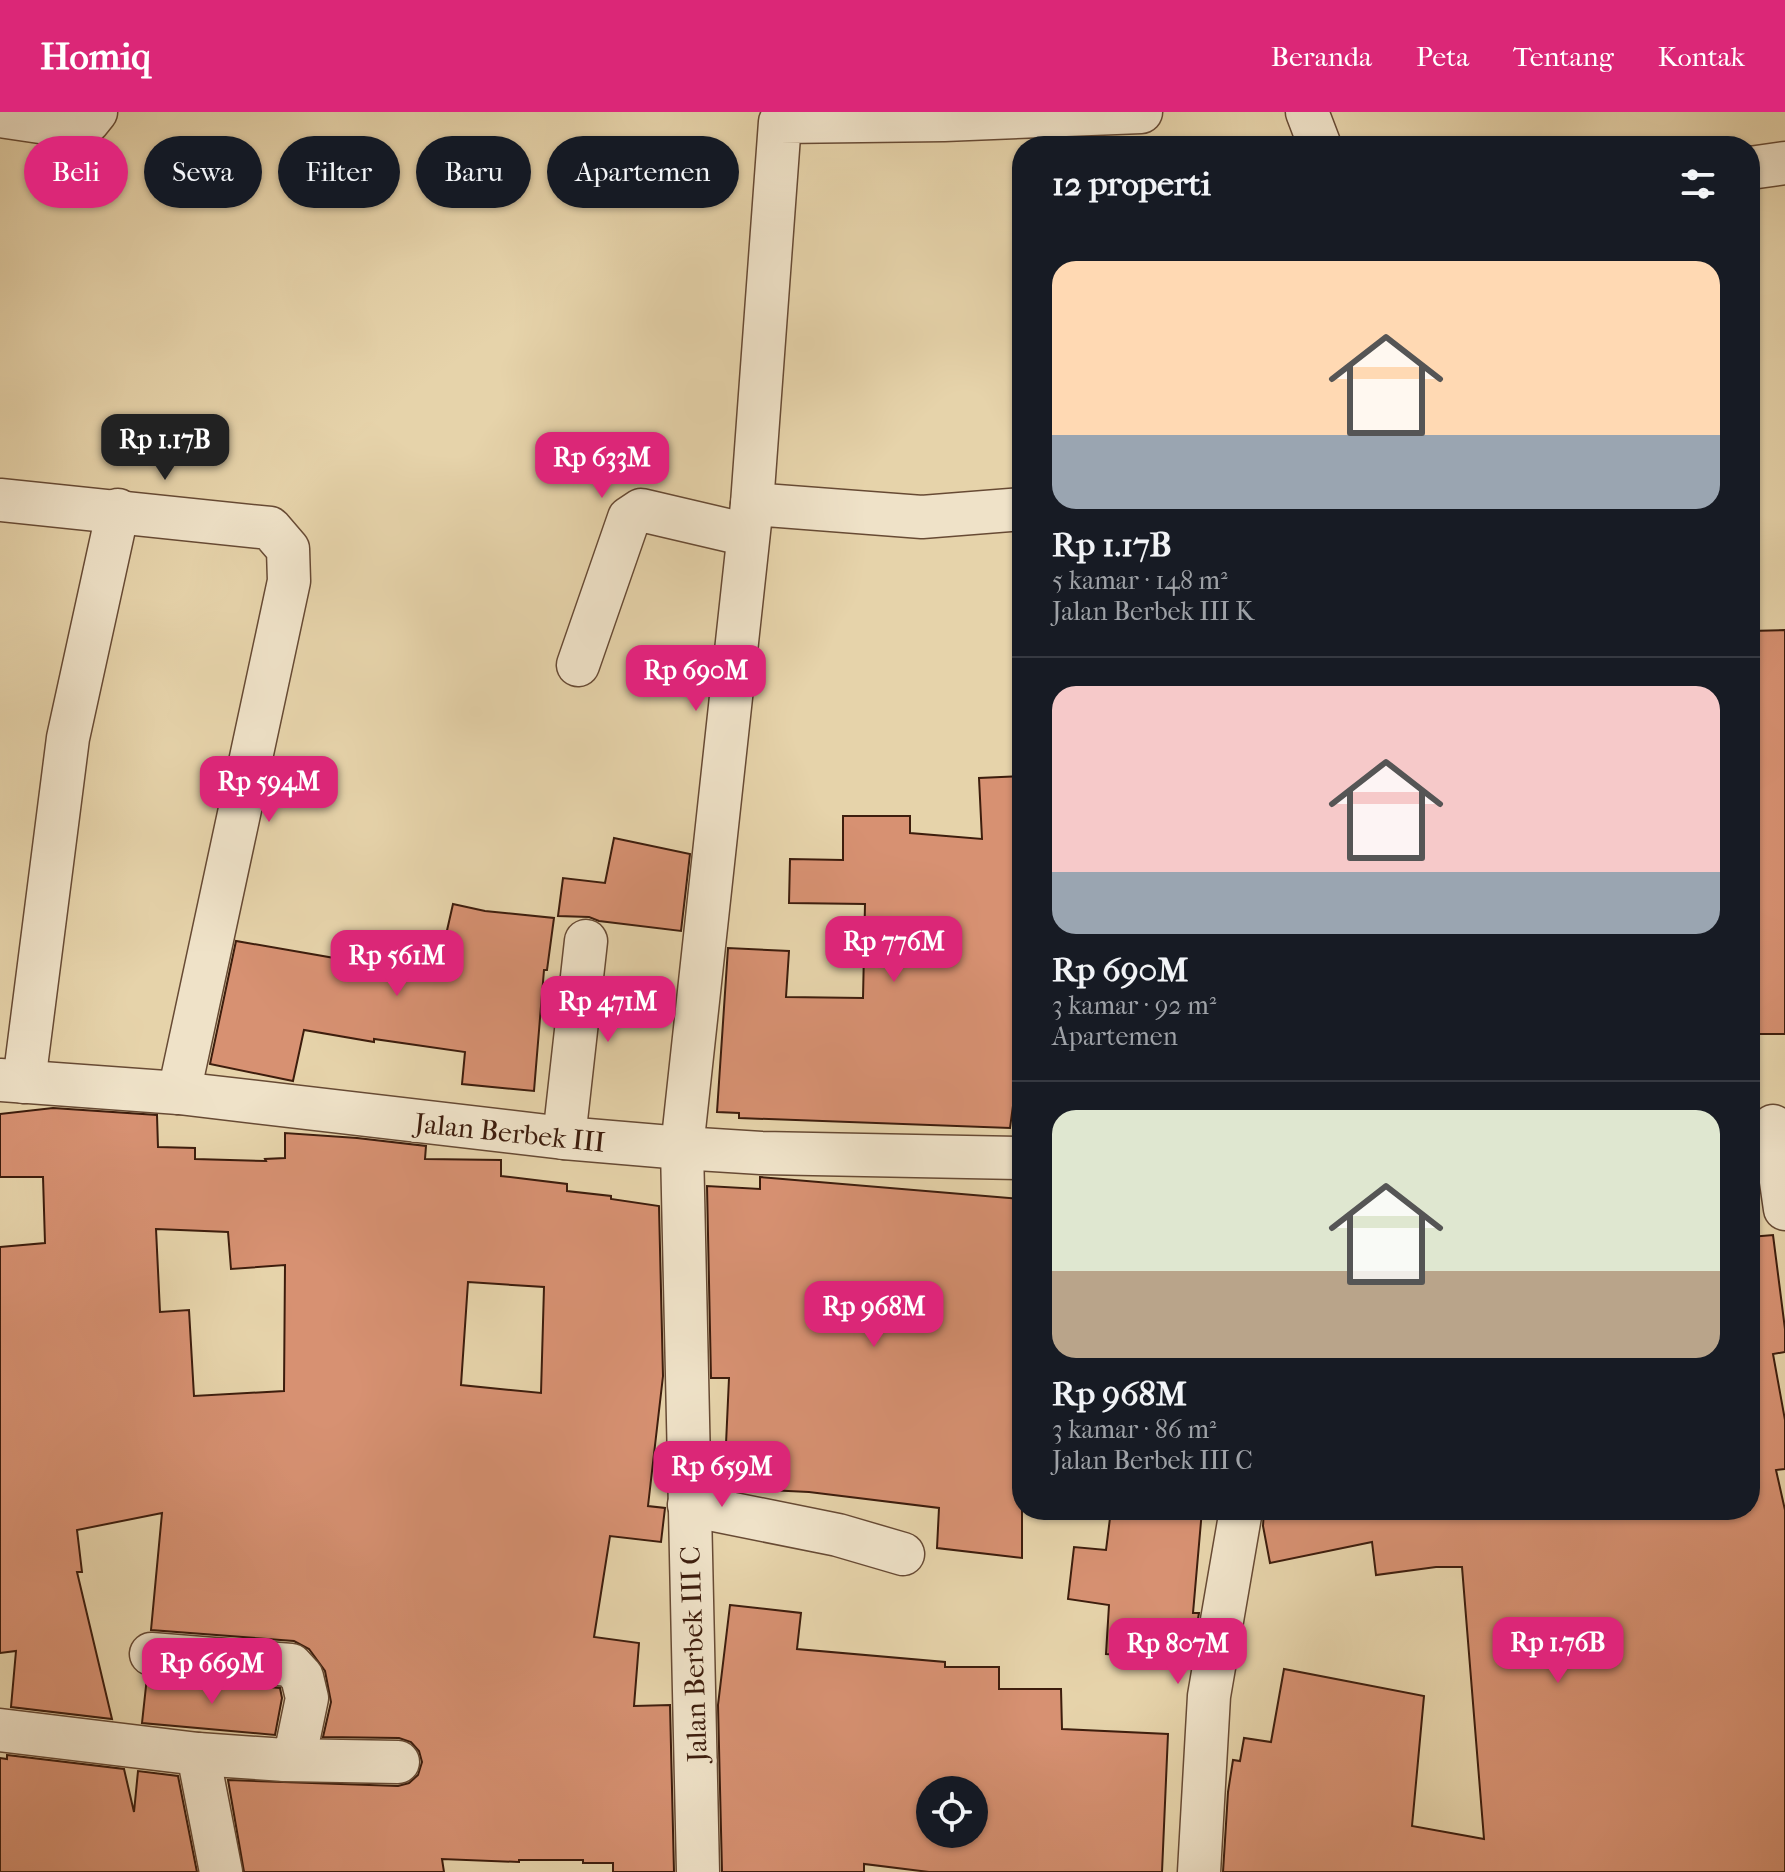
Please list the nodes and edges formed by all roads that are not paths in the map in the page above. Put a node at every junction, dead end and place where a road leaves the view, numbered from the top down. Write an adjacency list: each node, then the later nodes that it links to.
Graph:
1 (96, 112): 4 (street)
2 (1141, 112): 5 (street)
3 (1307, 112): 6 (street)
4 (0, 116)
5 (944, 116): 12 (street, Jalan Berbek III C)
6 (1316, 136)
7 (1785, 163): 8 (street)
8 (1760, 167)
9 (0, 500): 10 (street)
10 (118, 510): 15 (street); 16 (street)
11 (1012, 510): 12 (street)
12 (750, 520): 13 (street); 19 (street, Jalan Berbek III C)
13 (578, 665)
14 (586, 941): 18 (street)
15 (12, 1081): 16 (street, Jalan Berbek III)
16 (179, 1093): 18 (street, Jalan Berbek III)
17 (1769, 1125): 21 (street)
18 (564, 1138): 19 (street, Jalan Berbek III)
19 (682, 1148): 20 (street, Jalan Berbek III); 22 (street, Jalan Berbek III C)
20 (1012, 1158)
21 (1785, 1209)
22 (689, 1505): 24 (street); 31 (street, Jalan Berbek III C)
23 (1239, 1520): 32 (street)
24 (903, 1554)
25 (151, 1654): 28 (street)
26 (0, 1730): 27 (street)
27 (198, 1754): 28 (street); 30 (street)
28 (285, 1760): 29 (street)
29 (398, 1762)
30 (221, 1872)
31 (698, 1872)
32 (1199, 1872)

